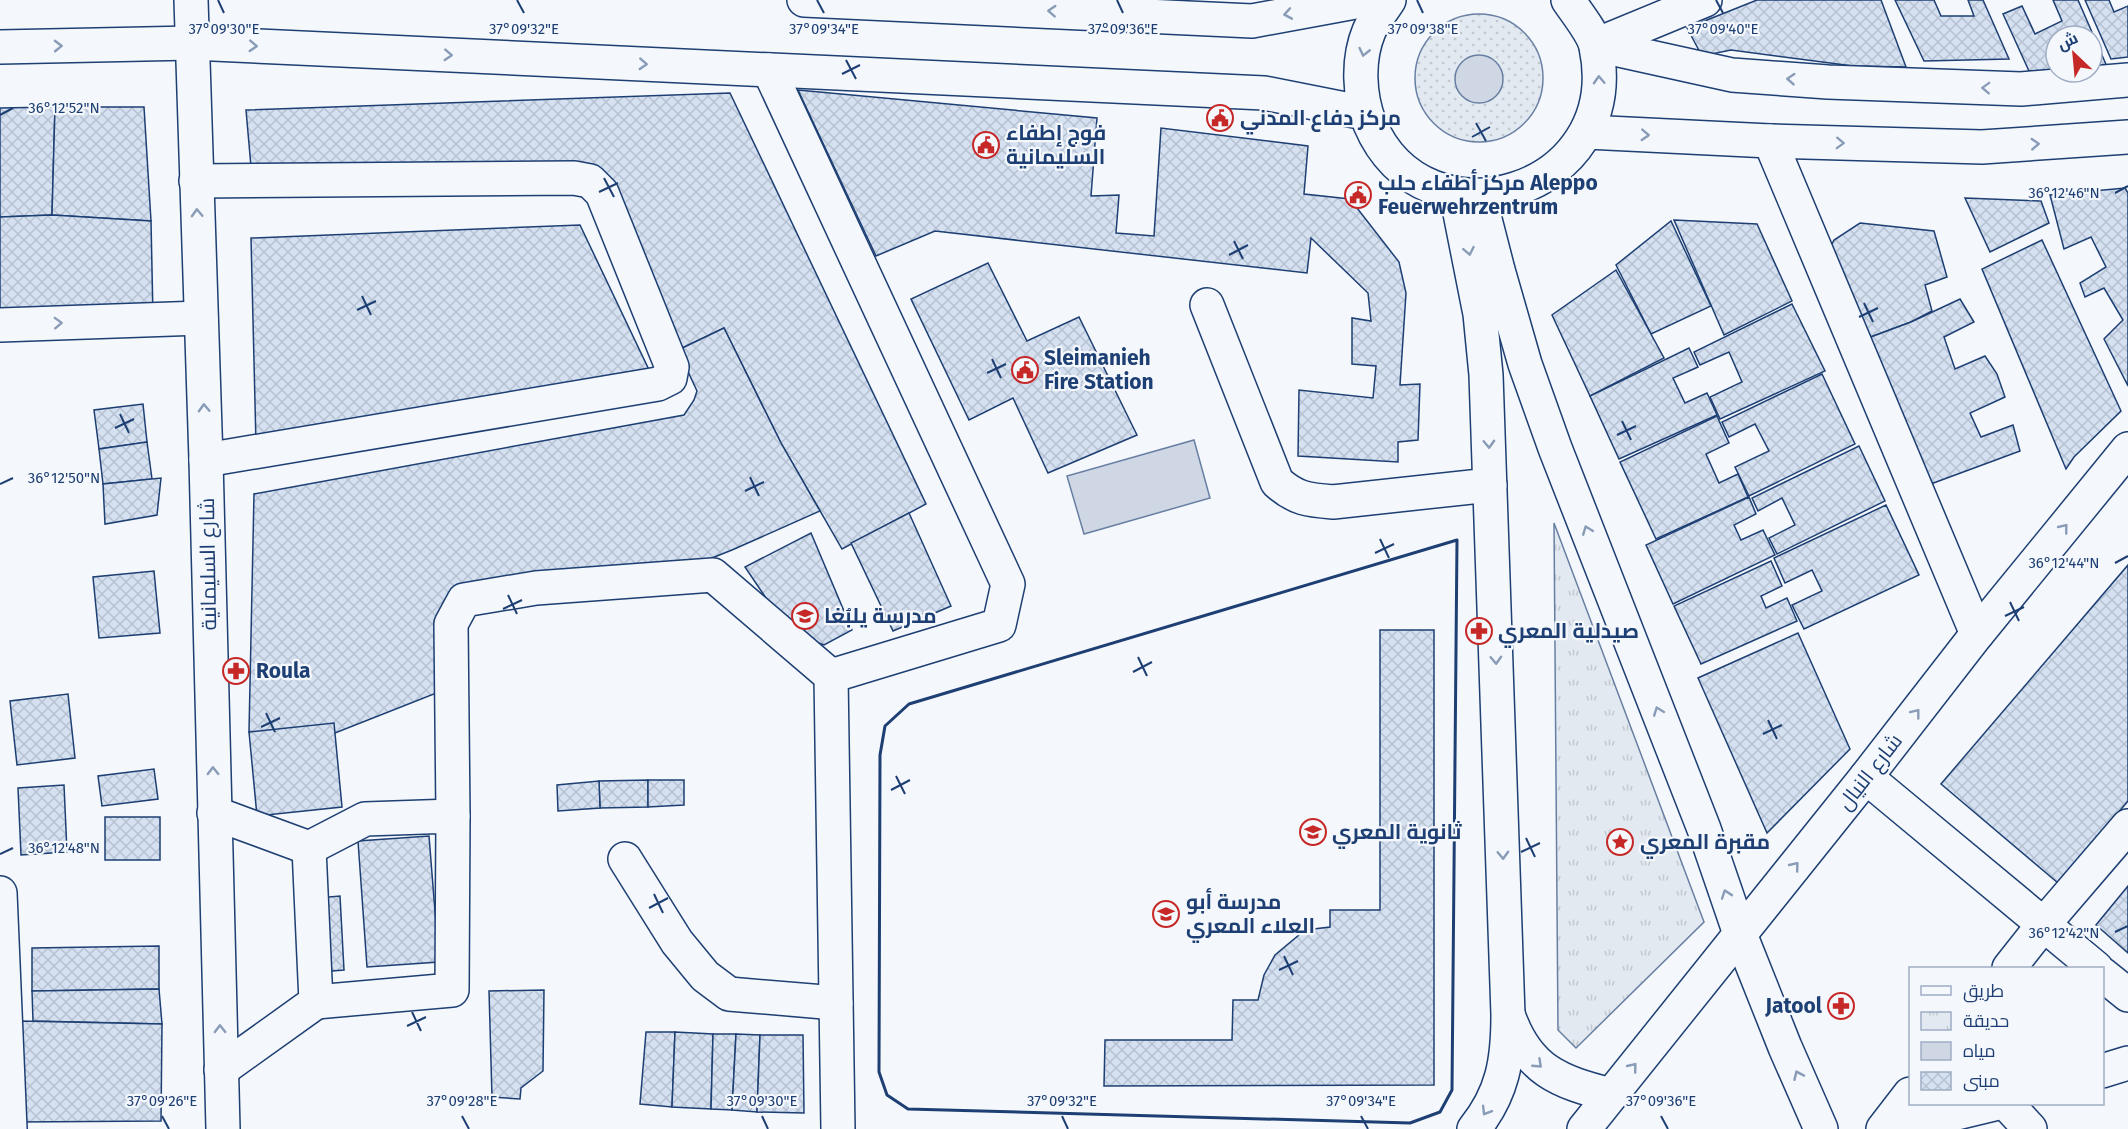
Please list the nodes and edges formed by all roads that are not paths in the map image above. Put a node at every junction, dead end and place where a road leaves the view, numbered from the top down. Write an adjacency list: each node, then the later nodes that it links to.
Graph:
1 (191, 0): 7 (street, شارع السليمانية)
2 (804, 0): 3 (street, one-way to 2)
3 (1366, 0)
4 (1389, 0): 12 (street, one-way to 12)
5 (1568, 0): 8 (street)
6 (1705, 0): 8 (street)
7 (192, 43): 9 (street, one-way to 7); 10 (street, one-way to 10); 16 (street, شارع السليمانية)
8 (1596, 45): 11 (street, one-way to 8); 13 (street, one-way to 8)
9 (0, 47)
10 (769, 70): 12 (street); 25 (street)
11 (2128, 80)
12 (1365, 113): 17 (street)
13 (1587, 132): 14 (street, one-way to 14); 17 (street)
14 (1770, 141): 15 (street, one-way to 15); 24 (street)
15 (2124, 143)
16 (196, 181): 19 (street, شارع السليمانية, one-way to 16); 22 (street)
17 (1468, 195): 23 (street, one-way to 23); 34 (street, one-way to 17)
18 (1207, 305): 23 (street)
19 (201, 318): 20 (street, one-way to 19); 22 (street, شارع السليمانية, one-way to 19)
20 (0, 326)
21 (2128, 449): 24 (street, شارع النيال, one-way to 21)
22 (206, 460): 27 (street, شارع السليمانية, one-way to 22)
23 (1490, 485): 41 (street, one-way to 41)
24 (1977, 634): 26 (street, شارع النيال, one-way to 24)
25 (831, 676): 28 (street); 40 (street)
26 (1866, 777): 33 (street); 34 (street, شارع النيال, one-way to 26)
27 (214, 813): 30 (street); 43 (street, شارع السليمانية, one-way to 27)
28 (453, 816): 30 (street); 39 (street)
29 (2128, 826): 33 (street)
30 (309, 848): 39 (street)
31 (625, 859): 40 (street)
32 (0, 893): 49 (street)
33 (2043, 924): 35 (street); 36 (street)
34 (1740, 934): 45 (street, شارع النيال, one-way to 34); 54 (street, one-way to 34)
35 (2011, 967)
36 (2094, 967)
37 (2104, 975): 38 (street)
38 (2128, 995)
39 (316, 1002): 43 (street)
40 (836, 1003): 51 (street)
41 (1508, 1015): 45 (street, one-way to 45); 52 (street, one-way to 52)
42 (2128, 1063): 44 (street)
43 (221, 1070): 50 (street, شارع السليمانية)
44 (2104, 1071)
45 (1611, 1095): 53 (street, شارع النيال)
46 (1909, 1096): 55 (street)
47 (1990, 1105): 56 (street)
48 (2008, 1105): 57 (street)
49 (10, 1129)
50 (223, 1129)
51 (838, 1129)
52 (1473, 1129)
53 (1584, 1129)
54 (1821, 1129)
55 (1883, 1129)
56 (1890, 1129)
57 (2030, 1129)

